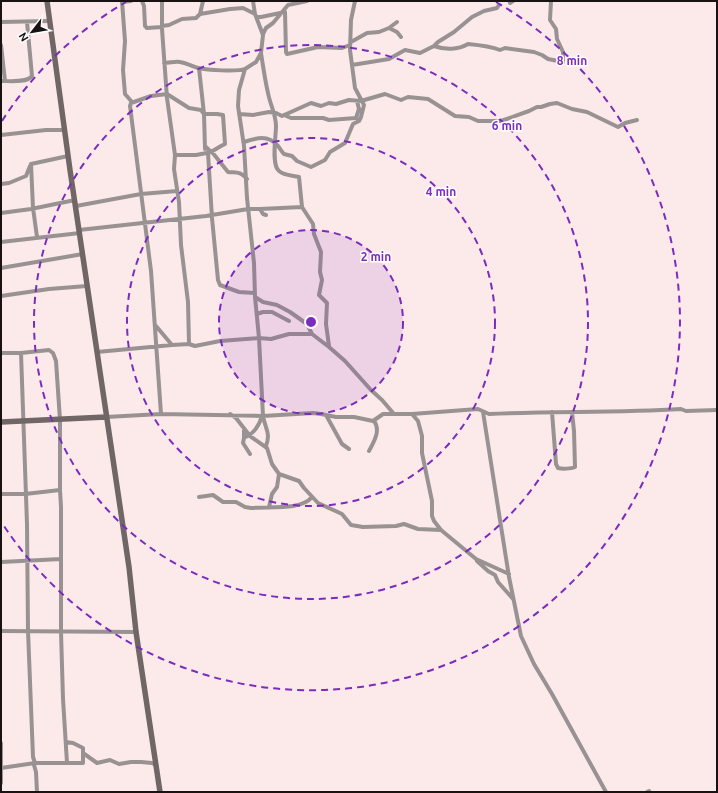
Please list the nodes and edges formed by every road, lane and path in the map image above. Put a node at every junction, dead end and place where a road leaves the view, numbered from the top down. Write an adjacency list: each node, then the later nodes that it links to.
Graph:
1 (47, 1): 16 (main road)
2 (131, 1): 10 (street)
3 (142, 1): 20 (street)
4 (162, 1): 20 (street)
5 (204, 1): 14 (street)
6 (253, 1): 15 (street)
7 (307, 1): 11 (street)
8 (355, 1): 24 (street)
9 (551, 1): 26 (street)
10 (122, 2): 35 (street)
11 (287, 3): 13 (street)
12 (499, 4): 26 (street)
13 (283, 12): 15 (street); 22 (street); 24 (street)
14 (200, 14): 15 (street); 20 (street)
15 (256, 16): 22 (street)
16 (50, 21): 18 (street); 41 (main road)
17 (1, 22): 18 (street)
18 (27, 22): 32 (street)
19 (397, 22): 21 (street)
20 (162, 26): 28 (street)
21 (389, 28): 23 (street); 24 (street)
22 (263, 35): 27 (street)
23 (400, 37)
24 (350, 45): 29 (street)
25 (1, 46): 32 (street)
26 (434, 46): 29 (street)
27 (261, 53): 31 (street); 36 (street)
28 (164, 64): 30 (street); 33 (street)
29 (352, 65): 34 (street)
30 (199, 68): 31 (street); 37 (street)
31 (245, 69): 38 (street)
32 (3, 81)
33 (167, 94): 35 (street); 37 (street); 46 (street)
34 (359, 101): 39 (street); 39 (street); 40 (street); 44 (street)
35 (132, 102): 52 (street)
36 (273, 112): 38 (street); 39 (street); 44 (street)
37 (204, 114): 45 (street); 45 (street)
38 (239, 114): 43 (street)
39 (284, 115)
40 (637, 120)
41 (65, 130): 42 (street); 47 (main road)
42 (1, 135)
43 (244, 142): 44 (street); 49 (street)
44 (275, 144): 54 (street)
45 (208, 152): 46 (street); 49 (street); 59 (street)
46 (175, 155): 51 (street)
47 (68, 156): 48 (street); 53 (main road)
48 (31, 164): 50 (street); 55 (street)
49 (247, 180): 56 (street)
50 (1, 184)
51 (177, 191): 52 (street); 61 (street)
52 (141, 194): 53 (street); 62 (street)
53 (75, 203): 55 (street); 63 (main road)
54 (302, 207): 57 (street); 78 (street)
55 (33, 208): 58 (street); 64 (street)
56 (249, 209): 57 (street); 59 (street); 69 (street)
57 (260, 209): 60 (street)
58 (1, 213)
59 (212, 214): 61 (street); 69 (street)
60 (266, 215)
61 (179, 219): 62 (street); 76 (street)
62 (145, 222): 63 (street); 73 (street)
63 (79, 232): 64 (street); 66 (main road)
64 (37, 237): 65 (street)
65 (1, 242)
66 (83, 254): 67 (street); 68 (main road)
67 (1, 268)
68 (87, 286): 70 (street); 80 (main road)
69 (255, 295): 71 (street); 74 (street)
70 (1, 296)
71 (257, 314): 72 (street); 75 (street)
72 (289, 321)
73 (155, 325): 77 (street); 79 (street)
74 (312, 334): 75 (street); 78 (street)
75 (259, 338): 76 (street); 92 (street)
76 (189, 344): 77 (street)
77 (172, 345): 79 (street)
78 (329, 346): 89 (street)
79 (157, 347): 80 (street); 87 (street)
80 (97, 352): 93 (main road)
81 (1, 353): 82 (street)
82 (21, 353): 94 (street); 97 (street)
83 (717, 410): 86 (street)
84 (483, 412): 85 (street); 90 (street); 117 (street)
85 (552, 412): 86 (street); 86 (street)
86 (572, 412)
87 (161, 414): 88 (street); 93 (street)
88 (230, 414): 92 (street); 98 (street)
89 (394, 414): 90 (street); 95 (street)
90 (412, 414): 112 (street)
91 (326, 415): 92 (street); 95 (street); 102 (street)
92 (263, 416): 99 (street); 101 (street)
93 (106, 417): 94 (main road); 122 (main road)
94 (60, 420): 97 (main road); 106 (street)
95 (374, 421): 103 (street)
96 (1, 422): 97 (main road)
97 (22, 422): 108 (street)
98 (244, 430): 99 (street); 100 (street)
99 (250, 436): 100 (street); 101 (street)
100 (244, 438): 104 (street)
101 (266, 446): 105 (street)
102 (349, 449)
103 (369, 451)
104 (250, 454)
105 (279, 474): 110 (street); 111 (street)
106 (60, 490): 108 (street); 113 (street)
107 (1, 494): 108 (street)
108 (25, 494): 116 (street)
109 (199, 497): 111 (street)
110 (312, 497): 111 (street); 112 (street)
111 (269, 507)
112 (441, 530): 114 (street)
113 (61, 559): 116 (street); 121 (street)
114 (476, 559): 117 (street); 118 (street)
115 (2, 561): 116 (street)
116 (27, 561): 120 (street)
117 (509, 574): 118 (street)
118 (513, 599): 133 (street)
119 (1, 631): 120 (street)
120 (28, 631): 121 (street); 126 (street)
121 (61, 632): 122 (street); 123 (street)
122 (136, 632): 128 (main road)
123 (66, 742): 125 (street); 127 (street)
124 (1, 743): 129 (street)
125 (83, 753): 127 (street); 128 (street)
126 (35, 763): 127 (street); 129 (street); 131 (street)
127 (67, 763)
128 (154, 763): 132 (main road)
129 (1, 768): 130 (street)
130 (1, 783)
131 (37, 792)
132 (160, 792)
133 (606, 792)

